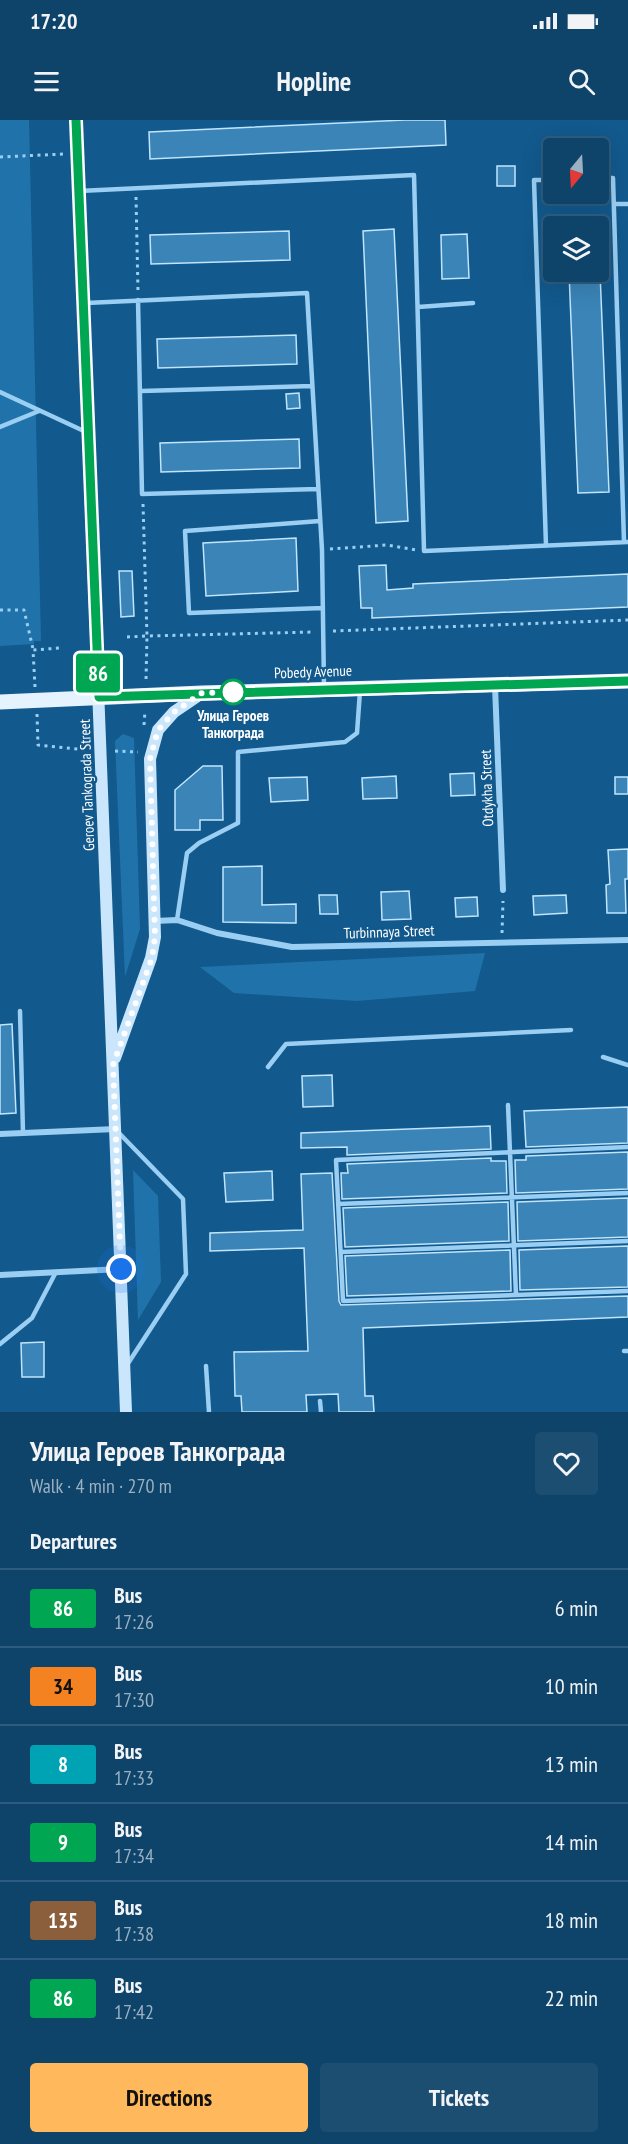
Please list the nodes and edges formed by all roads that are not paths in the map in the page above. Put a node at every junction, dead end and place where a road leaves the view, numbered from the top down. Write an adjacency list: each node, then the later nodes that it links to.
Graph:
1 (76, 120): 4 (main road, Geroev Tankograda Street)
2 (609, 178): 5 (lane)
3 (543, 180): 20 (lane)
4 (79, 191): 8 (main road, Geroev Tankograda Street); 10 (lane)
5 (615, 204): 6 (lane); 19 (lane)
6 (628, 204)
7 (138, 300): 8 (lane); 11 (lane); 12 (lane)
8 (83, 303): 16 (main road, Geroev Tankograda Street)
9 (473, 303): 10 (lane)
10 (417, 307): 20 (lane)
11 (312, 386): 12 (lane); 17 (lane)
12 (141, 391): 17 (lane)
13 (0, 392): 14 (lane)
14 (39, 411): 15 (lane); 16 (lane)
15 (0, 427)
16 (89, 434): 27 (main road, Geroev Tankograda Street)
17 (318, 489): 18 (lane)
18 (320, 521): 21 (lane); 21 (lane)
19 (626, 542): 20 (lane)
20 (546, 546)
21 (323, 608): 25 (lane)
22 (628, 681): 23 (main road, Pobedy Avenue)
23 (495, 685): 24 (main road, Pobedy Avenue); 29 (street, Otdykha Street)
24 (360, 689): 25 (main road, Pobedy Avenue); 30 (lane)
25 (324, 690): 26 (main road, Pobedy Avenue)
26 (202, 693): 27 (main road, Pobedy Avenue); 31 (main road)
27 (99, 697): 28 (main road, Pobedy Avenue); 36 (main road, Geroev Tankograda Street)
28 (0, 702)
29 (503, 890)
30 (177, 920): 31 (street, Turbinnaya Street); 32 (street, Turbinnaya Street)
31 (155, 921): 36 (main road)
32 (628, 940)
33 (20, 1011): 41 (lane)
34 (571, 1030): 38 (lane)
35 (603, 1058): 37 (lane)
36 (113, 1065): 40 (main road, Geroev Tankograda Street)
37 (628, 1065)
38 (268, 1067)
39 (508, 1105): 44 (lane)
40 (116, 1130): 41 (street); 51 (main road, Geroev Tankograda Street); 58 (lane)
41 (23, 1133): 42 (street)
42 (0, 1134)
43 (628, 1147): 44 (lane)
44 (510, 1152): 46 (lane); 47 (lane)
45 (628, 1193): 46 (lane)
46 (512, 1197): 47 (lane); 49 (lane)
47 (338, 1204): 50 (lane)
48 (628, 1241): 49 (lane)
49 (514, 1246): 50 (lane); 55 (lane)
50 (341, 1252): 55 (lane)
51 (121, 1269): 52 (street); 58 (main road, Geroev Tankograda Street)
52 (56, 1272): 53 (street); 56 (lane)
53 (0, 1275)
54 (628, 1291): 55 (lane)
55 (516, 1295)
56 (0, 1344)
57 (206, 1366): 61 (lane)
58 (124, 1370): 60 (main road, Geroev Tankograda Street)
59 (320, 1401): 62 (lane)
60 (126, 1412)
61 (208, 1412)
62 (321, 1412)

